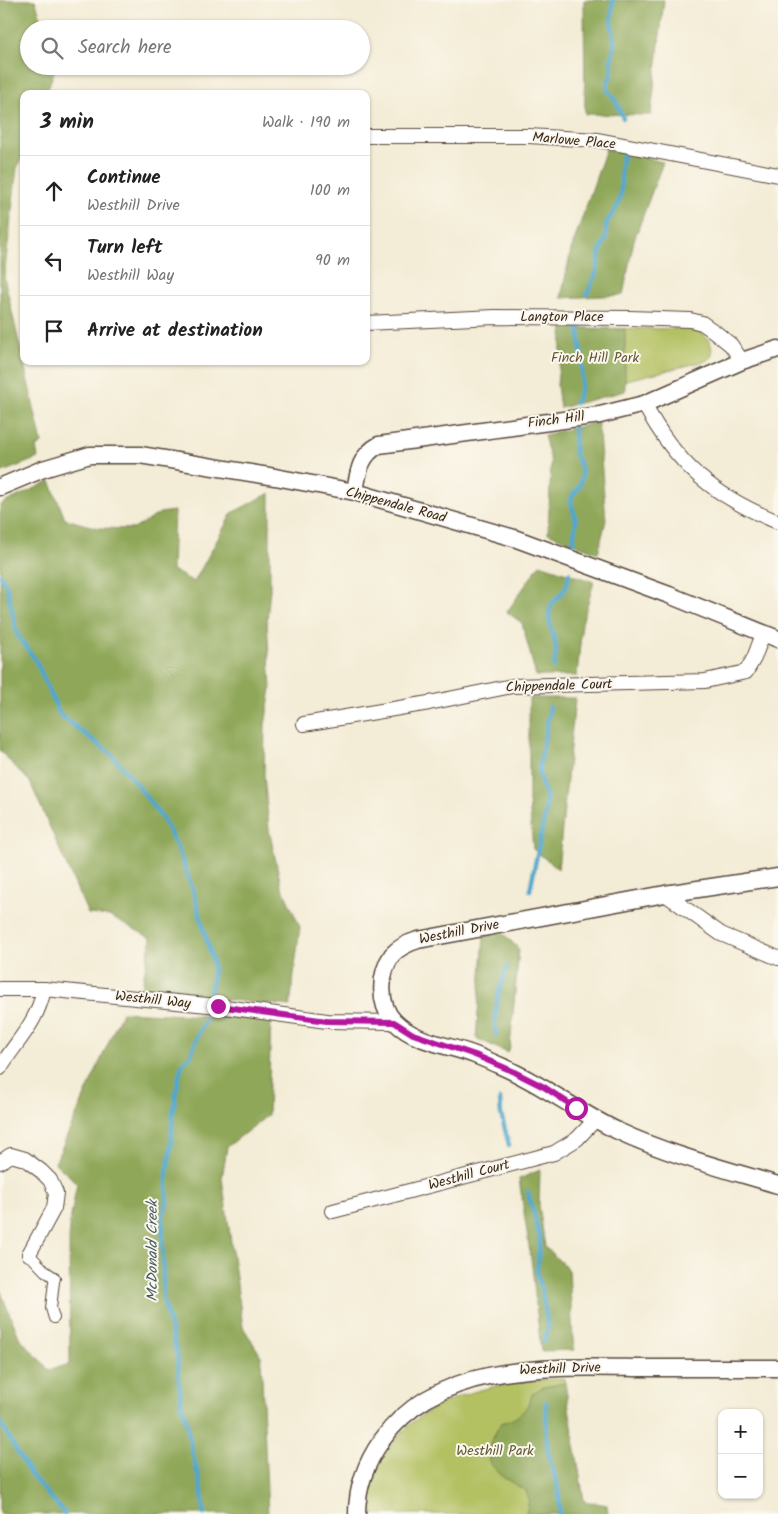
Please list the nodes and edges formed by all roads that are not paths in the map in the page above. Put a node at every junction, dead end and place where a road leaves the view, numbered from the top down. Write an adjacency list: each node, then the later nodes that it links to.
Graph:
1 (370, 136): 2 (street, Marlowe Place)
2 (778, 175)
3 (370, 323): 5 (street, Langton Place)
4 (778, 349): 5 (street, Finch Hill)
5 (742, 361): 6 (street, Finch Hill)
6 (644, 404): 8 (street, Finch Hill); 9 (street)
7 (0, 486): 8 (street, Chippendale Road)
8 (356, 492): 10 (street, Chippendale Road)
9 (778, 522)
10 (771, 637): 11 (street, Chippendale Court)
11 (304, 724)
12 (778, 877): 13 (street, Westhill Drive)
13 (666, 894): 14 (street); 17 (street, Westhill Drive)
14 (778, 958)
15 (0, 988): 16 (street, Westhill Way)
16 (44, 989): 17 (street, Westhill Way); 18 (street)
17 (394, 1022): 19 (street)
18 (0, 1068)
19 (595, 1120): 21 (street); 22 (street, Westhill Court)
20 (0, 1162): 23 (street)
21 (778, 1185)
22 (333, 1211)
23 (30, 1254): 24 (street)
24 (54, 1318)
25 (778, 1368): 26 (street, Westhill Drive)
26 (357, 1514)

